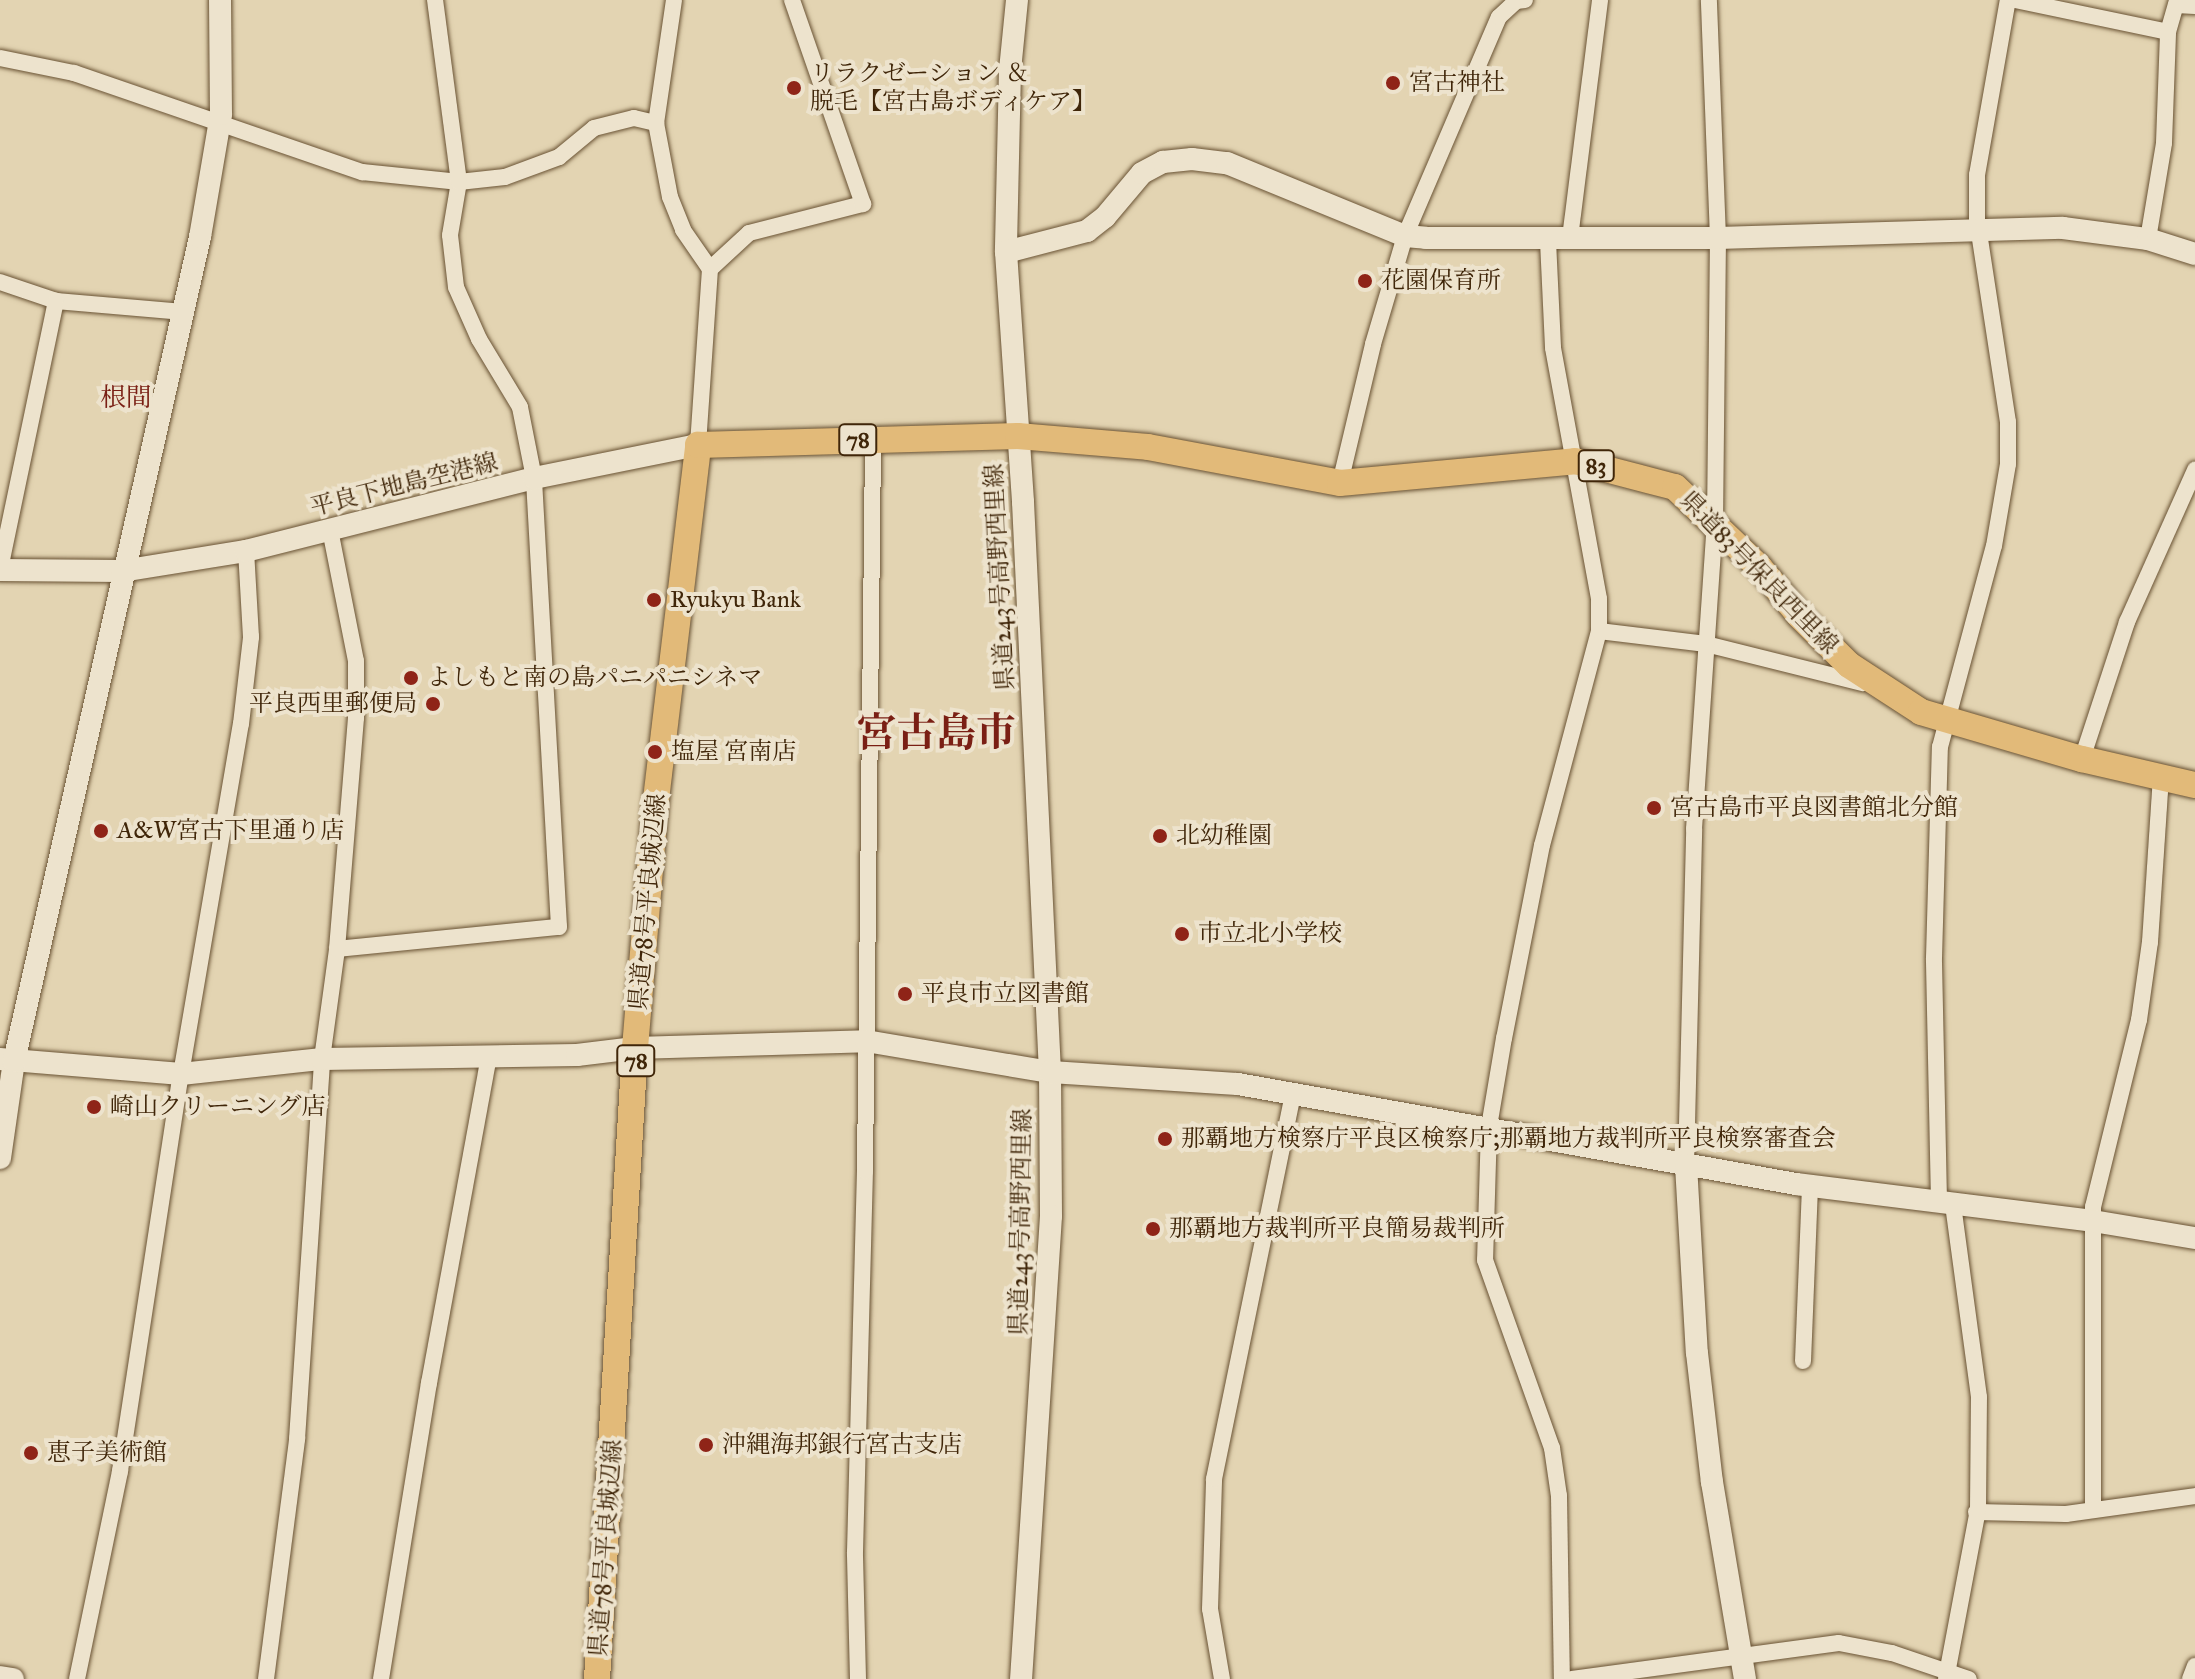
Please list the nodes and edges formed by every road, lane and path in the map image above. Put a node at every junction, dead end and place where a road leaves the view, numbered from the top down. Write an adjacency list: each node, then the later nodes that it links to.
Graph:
1 (220, 0): 15 (street)
2 (435, 0): 17 (street)
3 (674, 0): 16 (street)
4 (792, 0): 25 (street)
5 (1017, 0): 23 (street, 県道243号高野西里線)
6 (1525, 0): 19 (street)
7 (1600, 0): 21 (street)
8 (1709, 0): 20 (street)
9 (2008, 0): 18 (street)
10 (2015, 0): 13 (street)
11 (2177, 2): 12 (street); 13 (street)
12 (2195, 6)
13 (2168, 32): 22 (street)
14 (0, 58): 15 (street)
15 (220, 121): 17 (street); 28 (street)
16 (656, 123): 17 (street); 25 (street)
17 (459, 182): 34 (street)
18 (1979, 231): 20 (street); 22 (street); 44 (street)
19 (1405, 236): 21 (street); 23 (street); 35 (street)
20 (1718, 238): 21 (street); 36 (street)
21 (1559, 239): 32 (street)
22 (2148, 239): 24 (street)
23 (1006, 252): 29 (street, 県道243号高野西里線)
24 (2195, 254)
25 (710, 269): 31 (street)
26 (0, 282): 27 (street)
27 (56, 301): 28 (street); 39 (street)
28 (184, 312): 40 (street)
29 (1018, 436): 30 (main road, 78); 35 (main road, 県道83号保良西里線 / 83); 54 (street, 県道243号高野西里線)
30 (873, 439): 31 (main road, 78); 49 (street)
31 (698, 445): 34 (street, 平良下地島空港線); 50 (main road, 県道78号平良城辺線 / 78)
32 (1575, 461): 35 (main road, 県道83号保良西里線 / 83); 36 (main road, 県道83号保良西里線 / 83); 41 (street)
33 (2195, 470): 45 (street)
34 (534, 478): 37 (street, 平良下地島空港線); 48 (street)
35 (1340, 483)
36 (1715, 523): 42 (street); 43 (main road, 県道83号保良西里線 / 83)
37 (330, 530): 38 (street, 平良下地島空港線); 48 (street)
38 (246, 551): 40 (street, 平良下地島空港線); 55 (street)
39 (0, 570): 40 (street, 平良下地島空港線)
40 (122, 571): 53 (street)
41 (1599, 631): 42 (street); 57 (street)
42 (1706, 644): 43 (street); 59 (street)
43 (1890, 692): 44 (main road, 県道83号保良西里線 / 83)
44 (1945, 719): 45 (main road, 県道83号保良西里線 / 83); 61 (street)
45 (2082, 759): 46 (main road, 県道83号保良西里線 / 83)
46 (2161, 777): 47 (main road, 県道83号保良西里線 / 83); 62 (street)
47 (2195, 785)
48 (337, 949): 52 (street)
49 (866, 1041): 50 (street); 54 (street); 77 (street)
50 (635, 1048): 51 (street); 76 (main road, 県道78号平良城辺線 / 78)
51 (489, 1055): 52 (street); 75 (street)
52 (322, 1059): 55 (street); 74 (street)
53 (7, 1060): 55 (street); 58 (street)
54 (1050, 1072): 56 (street); 78 (street, 県道243号高野西里線)
55 (181, 1074): 73 (street)
56 (1293, 1094): 57 (street); 79 (street)
57 (1489, 1127): 59 (street); 80 (street)
58 (0, 1158)
59 (1686, 1165): 60 (street); 68 (street)
60 (1810, 1185): 61 (street); 64 (street)
61 (1946, 1202): 62 (street); 67 (street)
62 (2093, 1221): 63 (street); 66 (street)
63 (2195, 1238)
64 (1803, 1361)
65 (2195, 1496): 66 (street)
66 (2093, 1509): 67 (street)
67 (1976, 1512): 70 (street)
68 (1740, 1654): 70 (street); 81 (street); 82 (street)
69 (2195, 1666): 84 (street)
70 (1946, 1675): 83 (street)
71 (0, 1677): 72 (street)
72 (13, 1679)
73 (77, 1679)
74 (266, 1679)
75 (381, 1679)
76 (597, 1679)
77 (858, 1679)
78 (1021, 1679)
79 (1222, 1679)
80 (1562, 1679)
81 (1572, 1679)
82 (1745, 1679)
83 (1969, 1679)
84 (2190, 1679)

